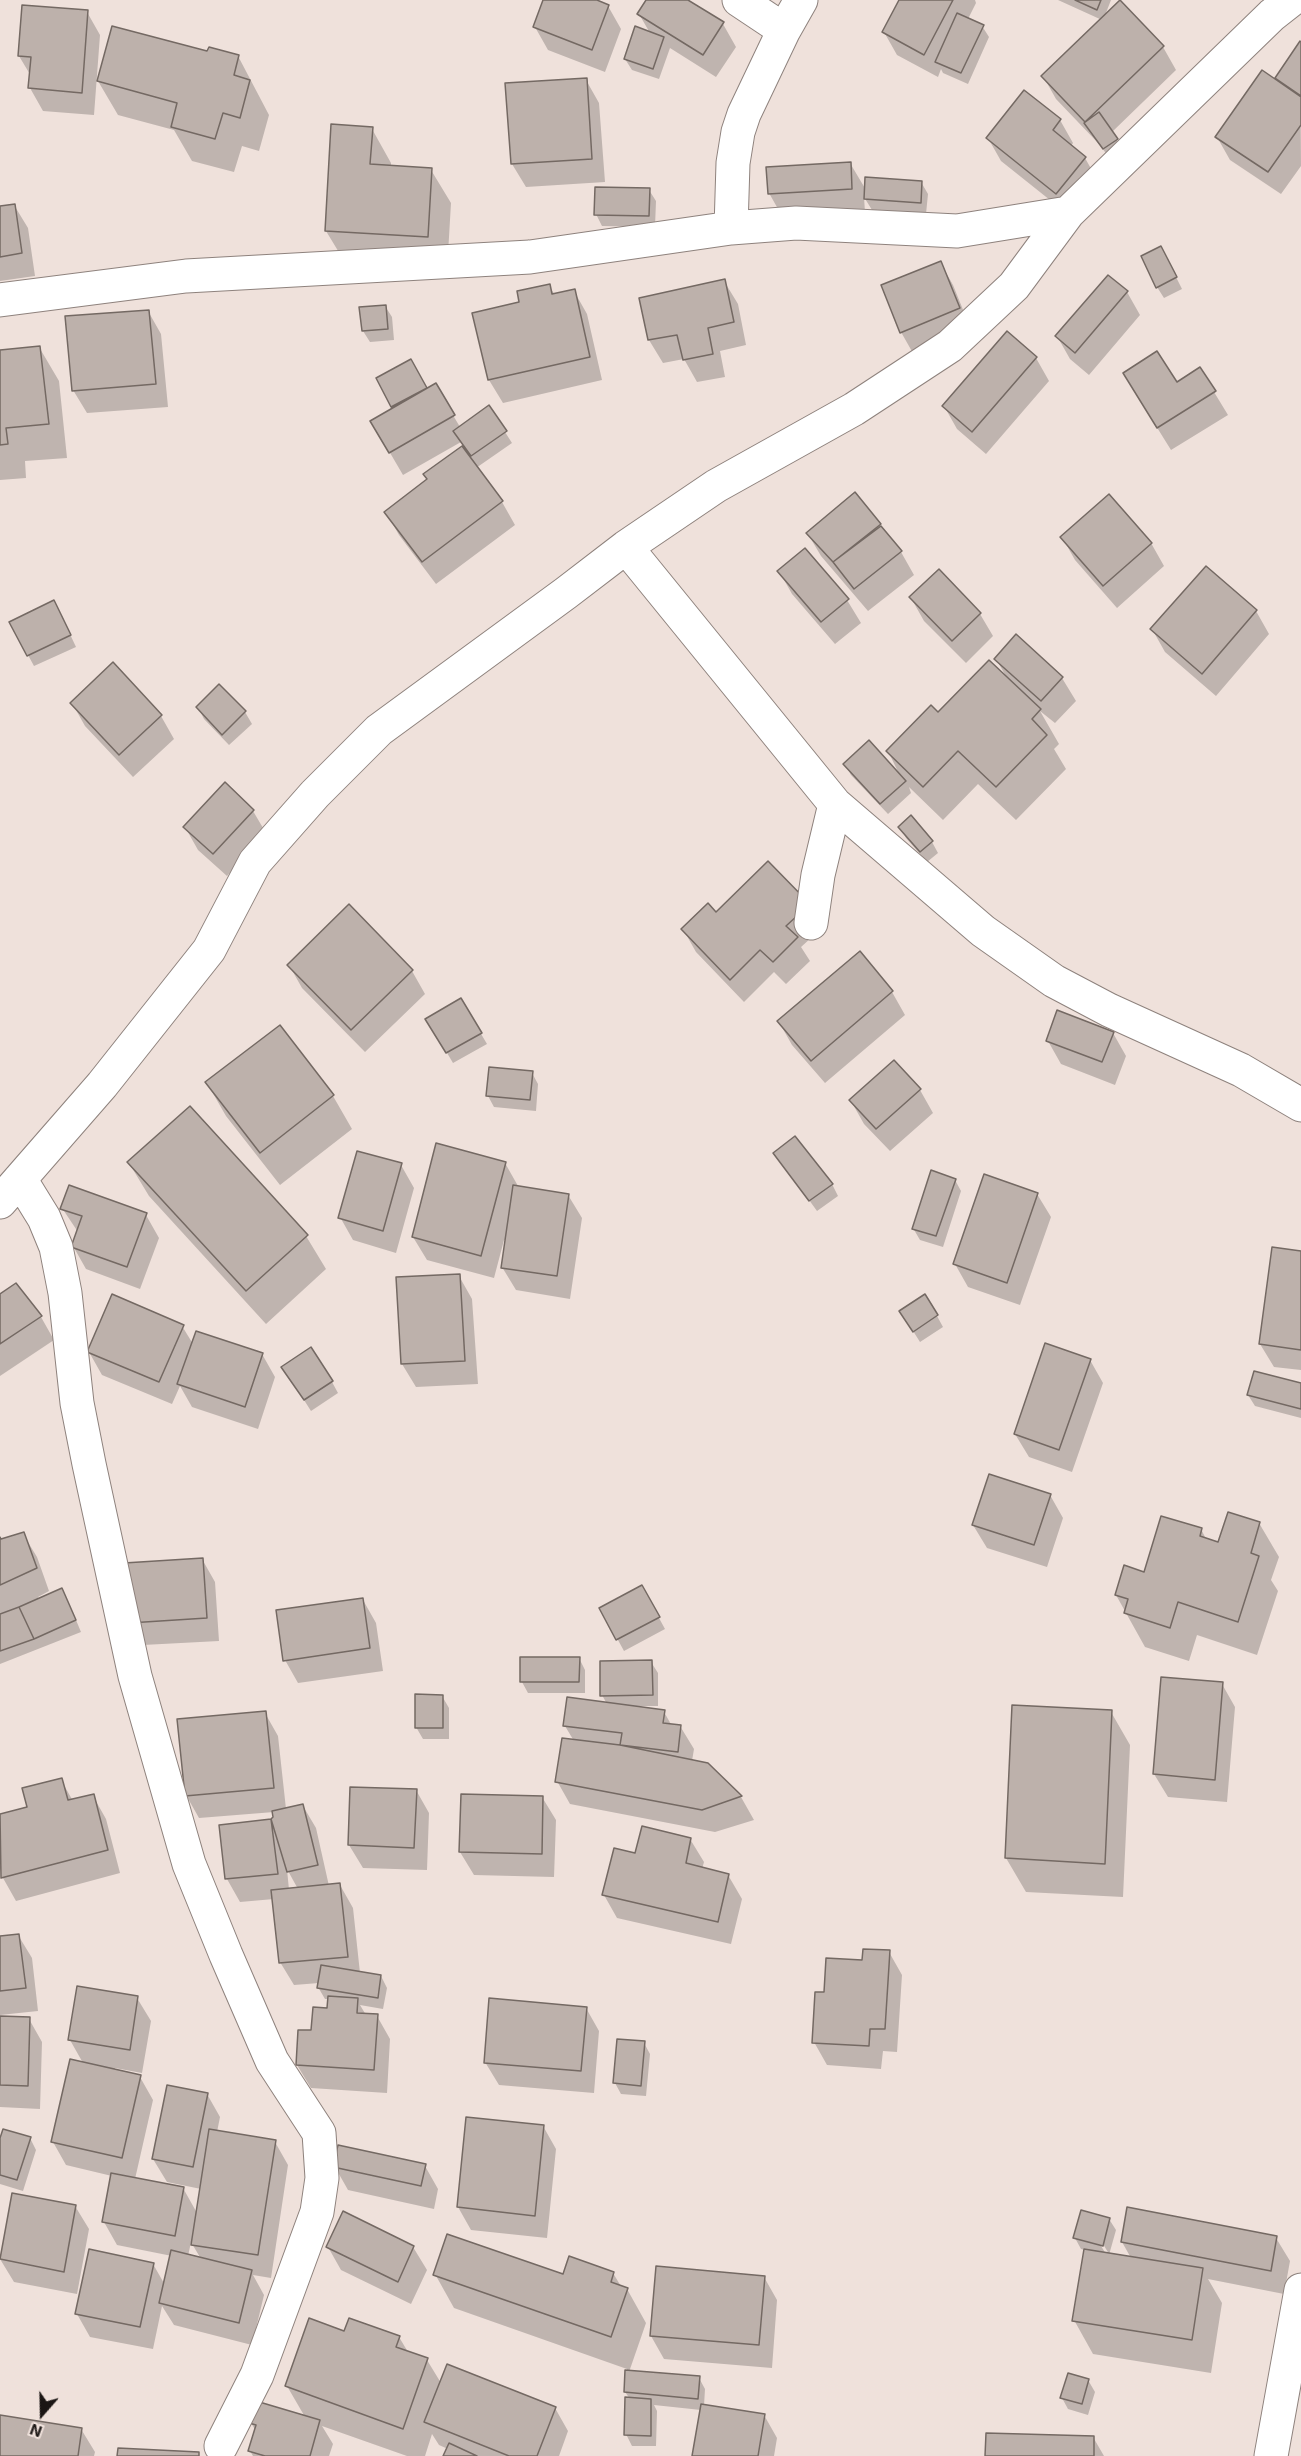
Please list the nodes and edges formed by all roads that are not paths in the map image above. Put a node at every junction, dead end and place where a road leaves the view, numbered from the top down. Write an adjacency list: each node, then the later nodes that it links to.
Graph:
1 (739, 0): 4 (street)
2 (801, 0): 4 (street)
3 (1291, 0): 5 (street)
4 (784, 30): 6 (street)
5 (1068, 213): 6 (street); 8 (street)
6 (731, 228): 7 (street)
7 (0, 300)
8 (626, 547): 9 (street); 12 (street)
9 (835, 804): 10 (street); 11 (street)
10 (811, 923)
11 (1301, 1105)
12 (10, 1191): 14 (street)
13 (1301, 2290): 15 (street)
14 (221, 2446)
15 (1271, 2456)

